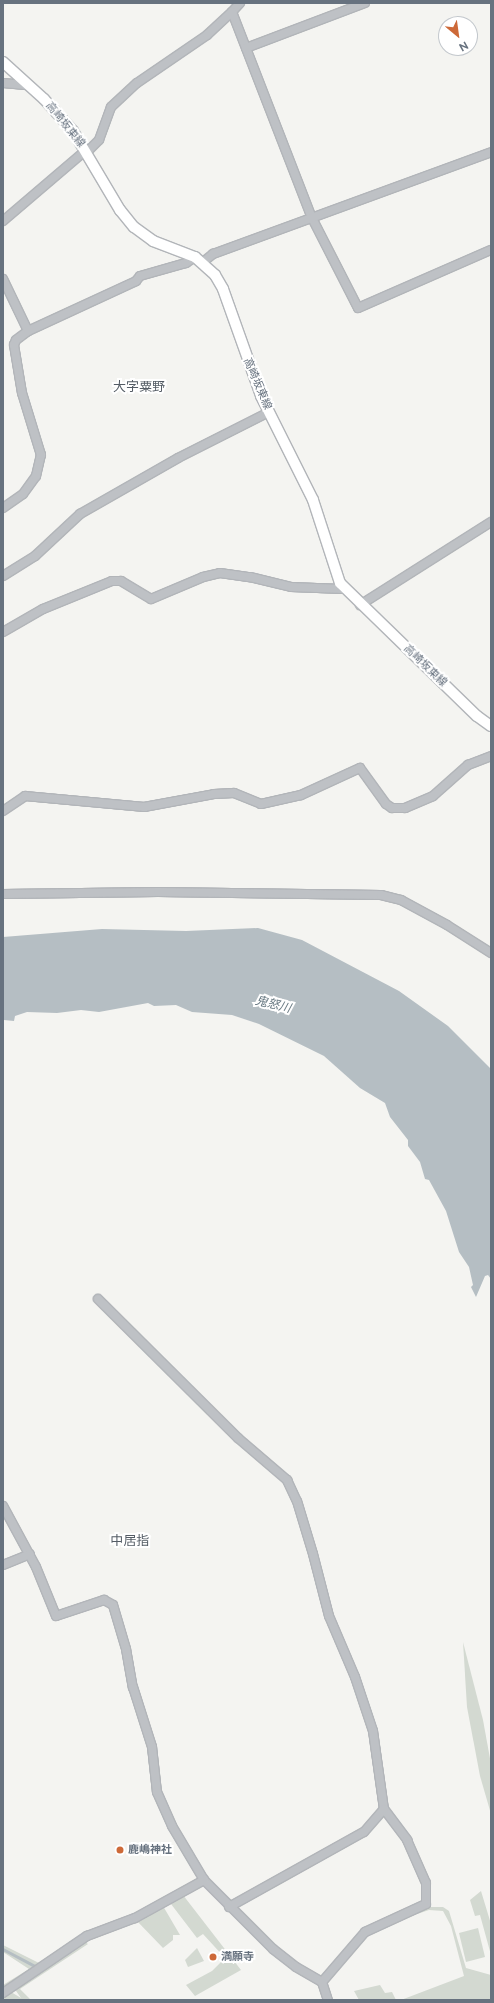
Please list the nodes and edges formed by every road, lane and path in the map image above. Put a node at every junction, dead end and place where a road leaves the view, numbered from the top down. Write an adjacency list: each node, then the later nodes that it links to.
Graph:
1 (240, 3): 3 (street)
2 (365, 3): 4 (street)
3 (232, 12): 4 (street); 8 (street)
4 (246, 48): 10 (street)
5 (3, 62): 7 (main road, 高崎坂東線)
6 (3, 82): 7 (street)
7 (28, 85): 8 (main road, 高崎坂東線)
8 (86, 151): 11 (street); 13 (main road, 高崎坂東線)
9 (491, 152): 10 (street)
10 (312, 218): 12 (street); 13 (street)
11 (3, 221)
12 (491, 250)
13 (199, 260): 15 (street); 16 (main road, 高崎坂東線)
14 (3, 279): 15 (street)
15 (28, 331): 17 (street)
16 (269, 412): 19 (street); 20 (main road, 高崎坂東線)
17 (3, 508)
18 (491, 522): 21 (street)
19 (3, 576)
20 (344, 588): 21 (main road, 高崎坂東線); 22 (street)
21 (360, 605): 23 (main road, 高崎坂東線)
22 (3, 632)
23 (491, 726)
24 (491, 756): 25 (street)
25 (3, 811)
26 (3, 894): 27 (street)
27 (491, 953)
28 (98, 1299): 32 (street)
29 (3, 1506): 30 (street)
30 (30, 1554): 31 (street); 33 (street)
31 (3, 1565)
32 (384, 1809): 34 (street); 35 (street)
33 (204, 1880): 34 (street); 36 (street)
34 (229, 1907): 35 (street)
35 (322, 1982): 37 (street)
36 (3, 1993)
37 (328, 2000)

